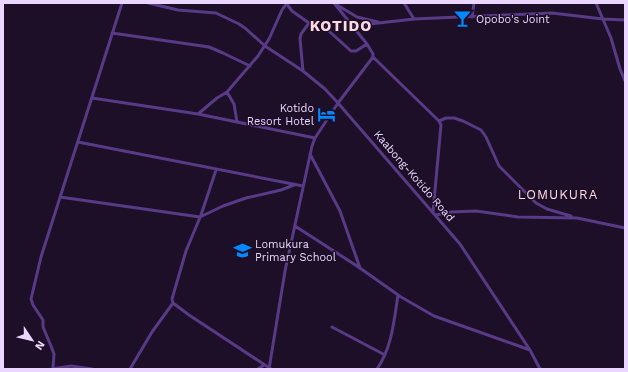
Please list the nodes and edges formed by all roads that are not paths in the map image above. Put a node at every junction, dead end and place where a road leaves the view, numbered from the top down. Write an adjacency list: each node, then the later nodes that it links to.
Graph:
1 (122, 3): 15 (street)
2 (148, 3): 17 (street, Kaabong-Kotido Road)
3 (286, 3): 12 (street); 17 (street)
4 (335, 3): 13 (street); 14 (street)
5 (404, 3): 9 (street)
6 (474, 3): 8 (street)
7 (596, 3): 10 (street)
8 (472, 17): 9 (street); 10 (street)
9 (414, 19): 13 (street)
10 (603, 19): 11 (street); 21 (street)
11 (625, 20)
12 (309, 22): 16 (street); 20 (street)
13 (382, 23): 14 (street)
14 (352, 26): 16 (street)
15 (112, 33): 19 (street); 23 (street)
16 (367, 44): 18 (street)
17 (265, 46): 19 (street); 20 (street, Kaabong-Kotido Road)
18 (373, 57): 24 (street); 26 (street)
19 (250, 66): 22 (street)
20 (303, 71): 24 (street, Kaabong-Kotido Road)
21 (625, 80)
22 (227, 92): 25 (street); 27 (street)
23 (92, 98): 25 (street); 29 (street)
24 (338, 103): 28 (street); 35 (street, Kaabong-Kotido Road)
25 (198, 114): 27 (street)
26 (439, 121): 35 (street); 38 (street)
27 (237, 122): 28 (street)
28 (315, 138): 30 (street)
29 (78, 142): 31 (street); 34 (street)
30 (310, 154): 33 (street); 41 (street)
31 (216, 170): 32 (street); 37 (street)
32 (294, 185): 33 (street); 37 (street)
33 (302, 186): 39 (street)
34 (60, 197): 37 (street); 48 (street)
35 (433, 212): 36 (street, Kaabong-Kotido Road)
36 (436, 216): 38 (street); 45 (street, Kaabong-Kotido Road)
37 (200, 217): 43 (street)
38 (577, 218): 40 (street)
39 (296, 226): 41 (street); 52 (street)
40 (625, 228)
41 (360, 268): 42 (street)
42 (398, 295): 45 (street); 46 (street)
43 (173, 303): 47 (street); 50 (street)
44 (332, 327): 46 (street)
45 (530, 350): 54 (street, Kaabong-Kotido Road)
46 (386, 355): 53 (street)
47 (264, 365): 51 (street); 52 (street)
48 (52, 369): 49 (street)
49 (92, 369)
50 (130, 369)
51 (258, 369)
52 (270, 369)
53 (377, 369)
54 (540, 369)

